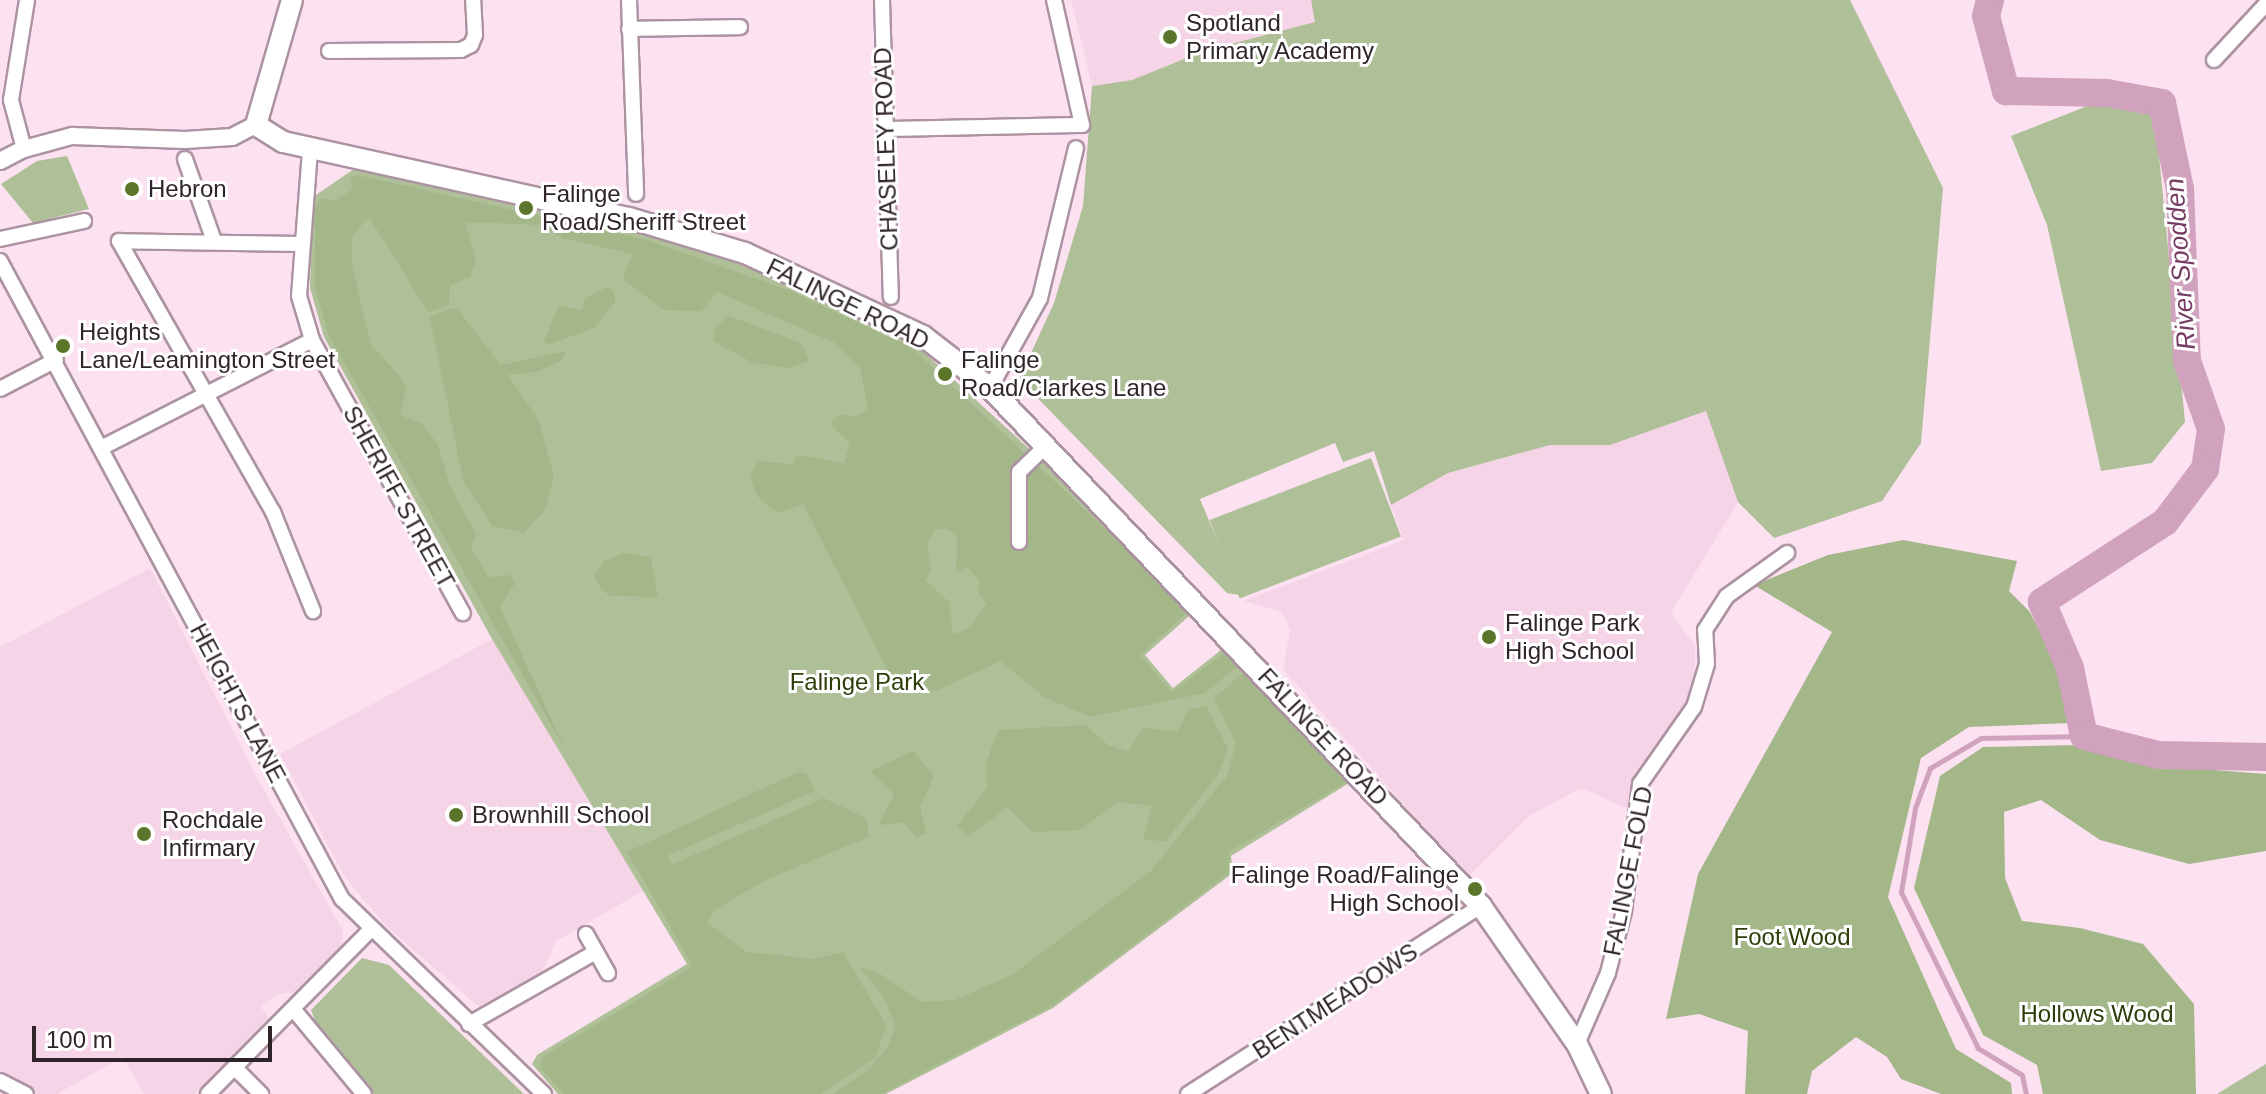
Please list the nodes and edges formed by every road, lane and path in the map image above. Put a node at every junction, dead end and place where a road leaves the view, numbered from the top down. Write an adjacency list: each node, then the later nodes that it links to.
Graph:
1 (27, 0): 12 (street)
2 (292, 0): 13 (main road)
3 (473, 0): 10 (street)
4 (629, 0): 9 (street)
5 (882, 0): 14 (street, CHASELEY ROAD)
6 (1054, 0): 14 (street)
7 (2266, 4): 11 (street)
8 (740, 27): 9 (street)
9 (629, 29): 20 (street)
10 (329, 51)
11 (2214, 60)
12 (5, 102): 16 (street)
13 (256, 125): 16 (street); 17 (main road, FALINGE ROAD)
14 (885, 129): 26 (street, CHASELEY ROAD)
15 (1076, 148): 29 (street)
16 (24, 149): 19 (street)
17 (310, 150): 24 (street, SHERIFF STREET); 29 (main road, FALINGE ROAD)
18 (185, 159): 23 (street)
19 (0, 161)
20 (636, 194)
21 (84, 221): 22 (street)
22 (0, 239)
23 (214, 241): 24 (street); 31 (street)
24 (300, 244): 27 (street, SHERIFF STREET)
25 (0, 261): 28 (street, HEIGHTS LANE)
26 (891, 297)
27 (312, 340): 31 (street); 37 (street, SHERIFF STREET)
28 (56, 360): 30 (street); 33 (street, HEIGHTS LANE)
29 (990, 388): 32 (main road, FALINGE ROAD)
30 (0, 389)
31 (205, 395): 33 (street); 36 (street)
32 (1046, 446): 34 (street); 38 (main road, FALINGE ROAD)
33 (103, 447): 39 (street, HEIGHTS LANE)
34 (1019, 542)
35 (1787, 553): 45 (street, FALINGE FOLD)
36 (313, 611)
37 (463, 613)
38 (1481, 906): 45 (main road, FALINGE ROAD); 53 (street, BENTMEADOWS)
39 (372, 928): 43 (street); 44 (street, HEIGHTS LANE)
40 (586, 934): 41 (street)
41 (596, 952): 42 (street); 44 (street)
42 (608, 973)
43 (294, 1010): 46 (street); 51 (street)
44 (469, 1024): 52 (street, HEIGHTS LANE)
45 (1577, 1044): 54 (main road, FALINGE ROAD)
46 (235, 1068): 49 (street); 50 (street)
47 (0, 1081): 48 (street)
48 (24, 1093)
49 (208, 1094)
50 (261, 1094)
51 (364, 1094)
52 (544, 1094)
53 (1188, 1094)
54 (1601, 1094)

